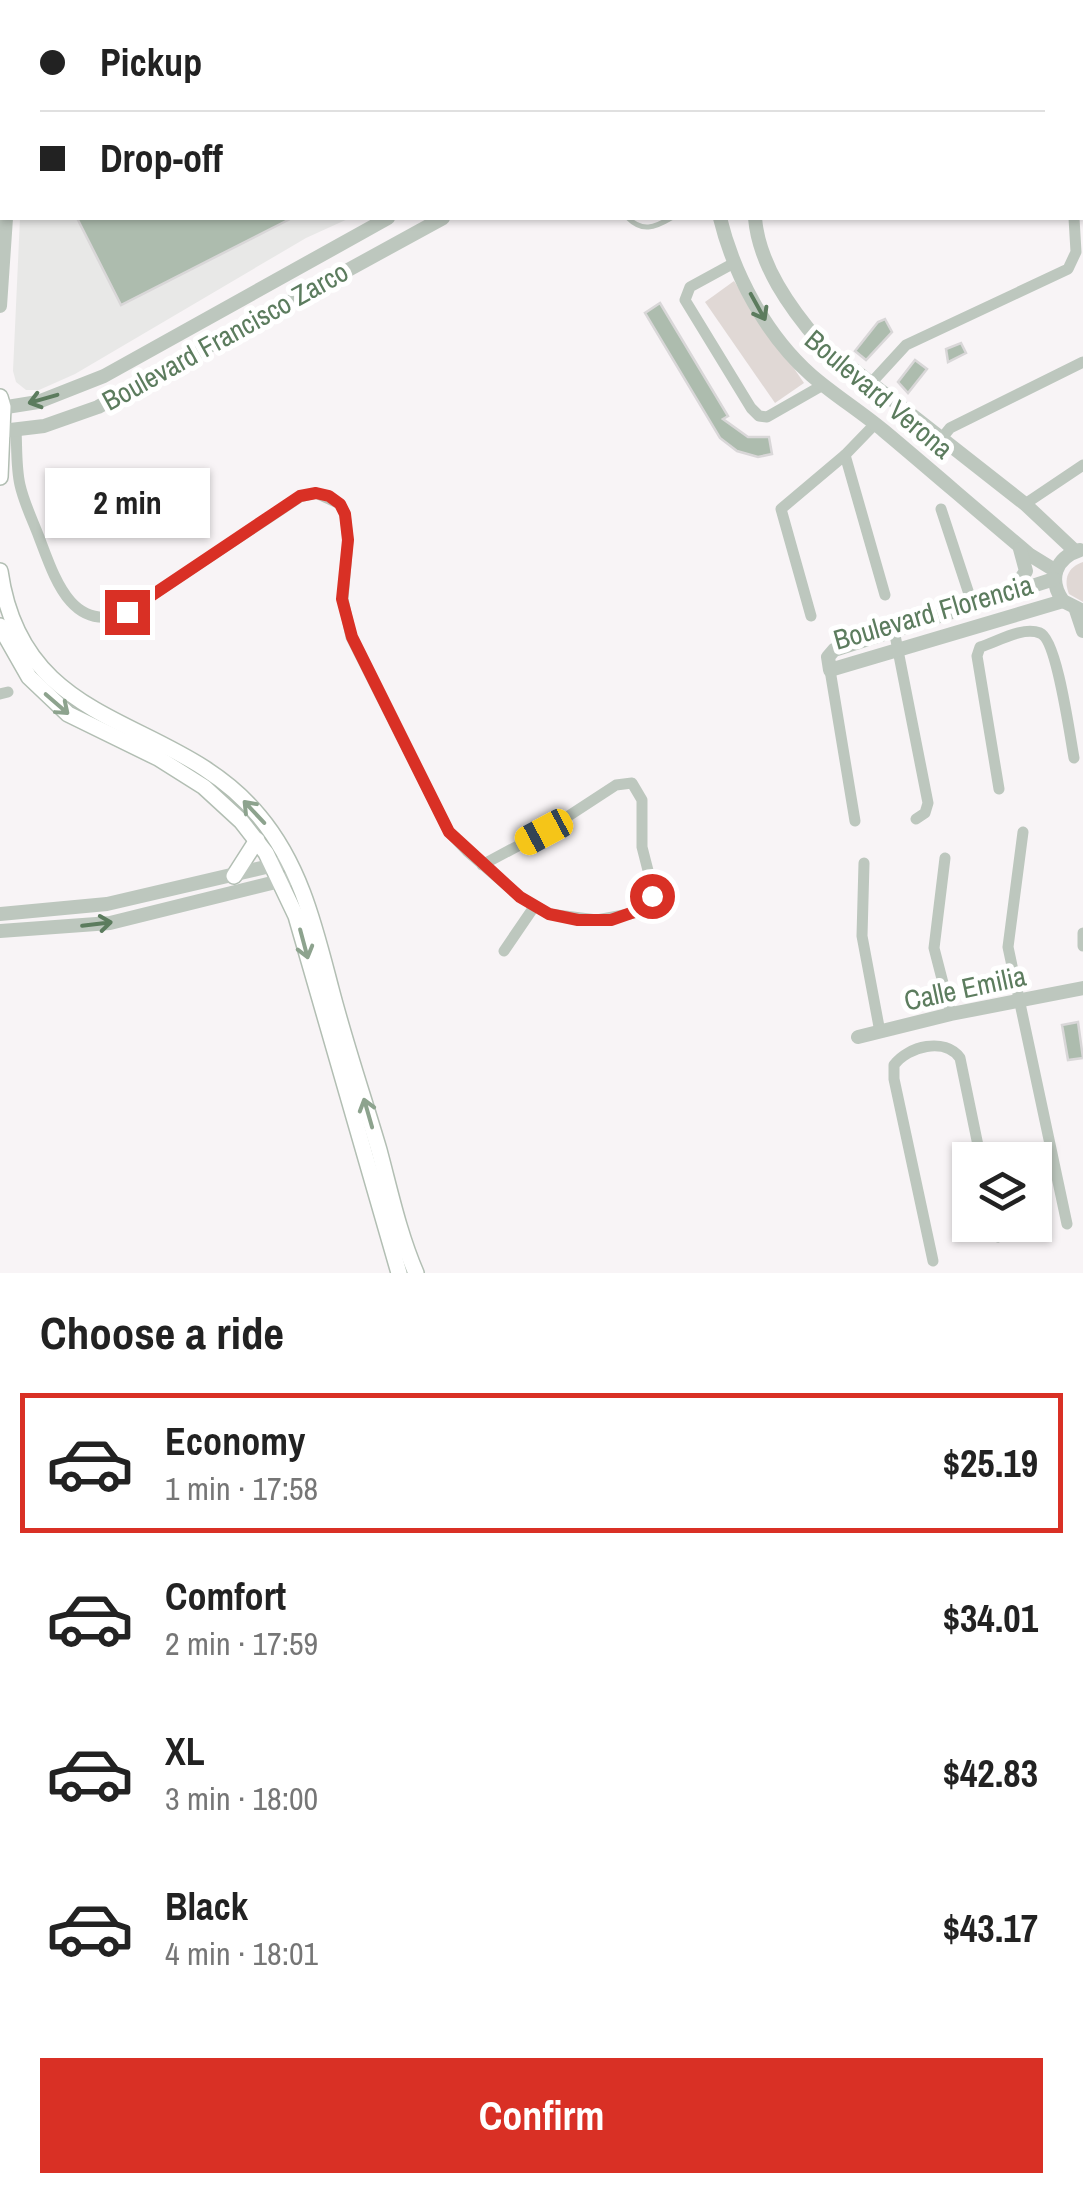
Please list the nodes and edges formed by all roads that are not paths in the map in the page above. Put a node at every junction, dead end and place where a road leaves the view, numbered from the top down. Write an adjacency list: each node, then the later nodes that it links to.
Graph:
1 (6, 220): 10 (street)
2 (384, 220): 14 (street, Boulevard Francisco Zarco, one-way to 14)
3 (438, 220): 16 (street, Boulevard Francisco Zarco)
4 (630, 220): 5 (lane)
5 (666, 220)
6 (721, 220): 9 (street, Boulevard Verona)
7 (756, 220): 12 (street, Boulevard Verona)
8 (1074, 220): 12 (street)
9 (734, 263): 13 (street, Boulevard Verona, one-way to 13); 13 (street)
10 (0, 306)
11 (1083, 362): 17 (street)
12 (872, 382): 17 (street, Boulevard Verona)
13 (823, 385): 15 (street, Boulevard Verona)
14 (1, 404): 16 (main road)
15 (875, 424): 18 (street); 23 (street, Boulevard Verona)
16 (6, 430): 20 (main road); 47 (street)
17 (942, 438): 21 (street, Boulevard Verona)
18 (845, 455): 28 (street); 31 (street)
19 (1083, 465): 21 (street)
20 (0, 477)
21 (1025, 504): 24 (street, Boulevard Verona)
22 (941, 510): 29 (street)
23 (1017, 544): 26 (street, Boulevard Verona); 27 (street)
24 (1079, 550): 26 (street)
25 (0, 571): 48 (main road, one-way to 25)
26 (1055, 575): 27 (street, Boulevard Florencia); 30 (street)
27 (1012, 592): 29 (street, Boulevard Florencia)
28 (886, 594)
29 (972, 604): 34 (street, Boulevard Florencia)
30 (1074, 607): 32 (street, Boulevard Florencia); 35 (street)
31 (811, 616)
32 (1004, 619): 36 (street); 37 (street, Boulevard Florencia)
33 (0, 626): 44 (main road, one-way to 44)
34 (894, 630): 37 (street); 38 (street, Boulevard Florencia)
35 (1083, 631)
36 (1009, 636): 39 (street); 40 (street)
37 (898, 647): 38 (street, Boulevard Florencia); 41 (street)
38 (830, 670): 42 (street)
39 (1074, 758)
40 (999, 789)
41 (916, 819)
42 (855, 821)
43 (1023, 832): 57 (street)
44 (257, 840): 48 (main road); 49 (main road)
45 (945, 858): 58 (street)
46 (864, 863): 60 (street)
47 (482, 864): 50 (street); 50 (street)
48 (285, 872): 49 (street); 52 (street, one-way to 48); 64 (main road)
49 (234, 876): 51 (street)
50 (534, 907): 55 (street)
51 (0, 914)
52 (0, 932)
53 (1083, 934): 54 (street)
54 (1083, 946)
55 (504, 951)
56 (1083, 988): 57 (street, Calle Emilia)
57 (1021, 1002): 58 (street, Calle Emilia); 65 (street)
58 (951, 1014): 59 (street, Calle Emilia)
59 (918, 1024): 60 (street, Calle Emilia); 62 (street)
60 (880, 1032): 61 (street, Calle Emilia)
61 (858, 1038)
62 (924, 1047): 63 (street); 66 (street)
63 (978, 1142)
64 (379, 1177): 67 (main road); 68 (main road)
65 (1067, 1224)
66 (934, 1261)
67 (399, 1273)
68 (416, 1273)

